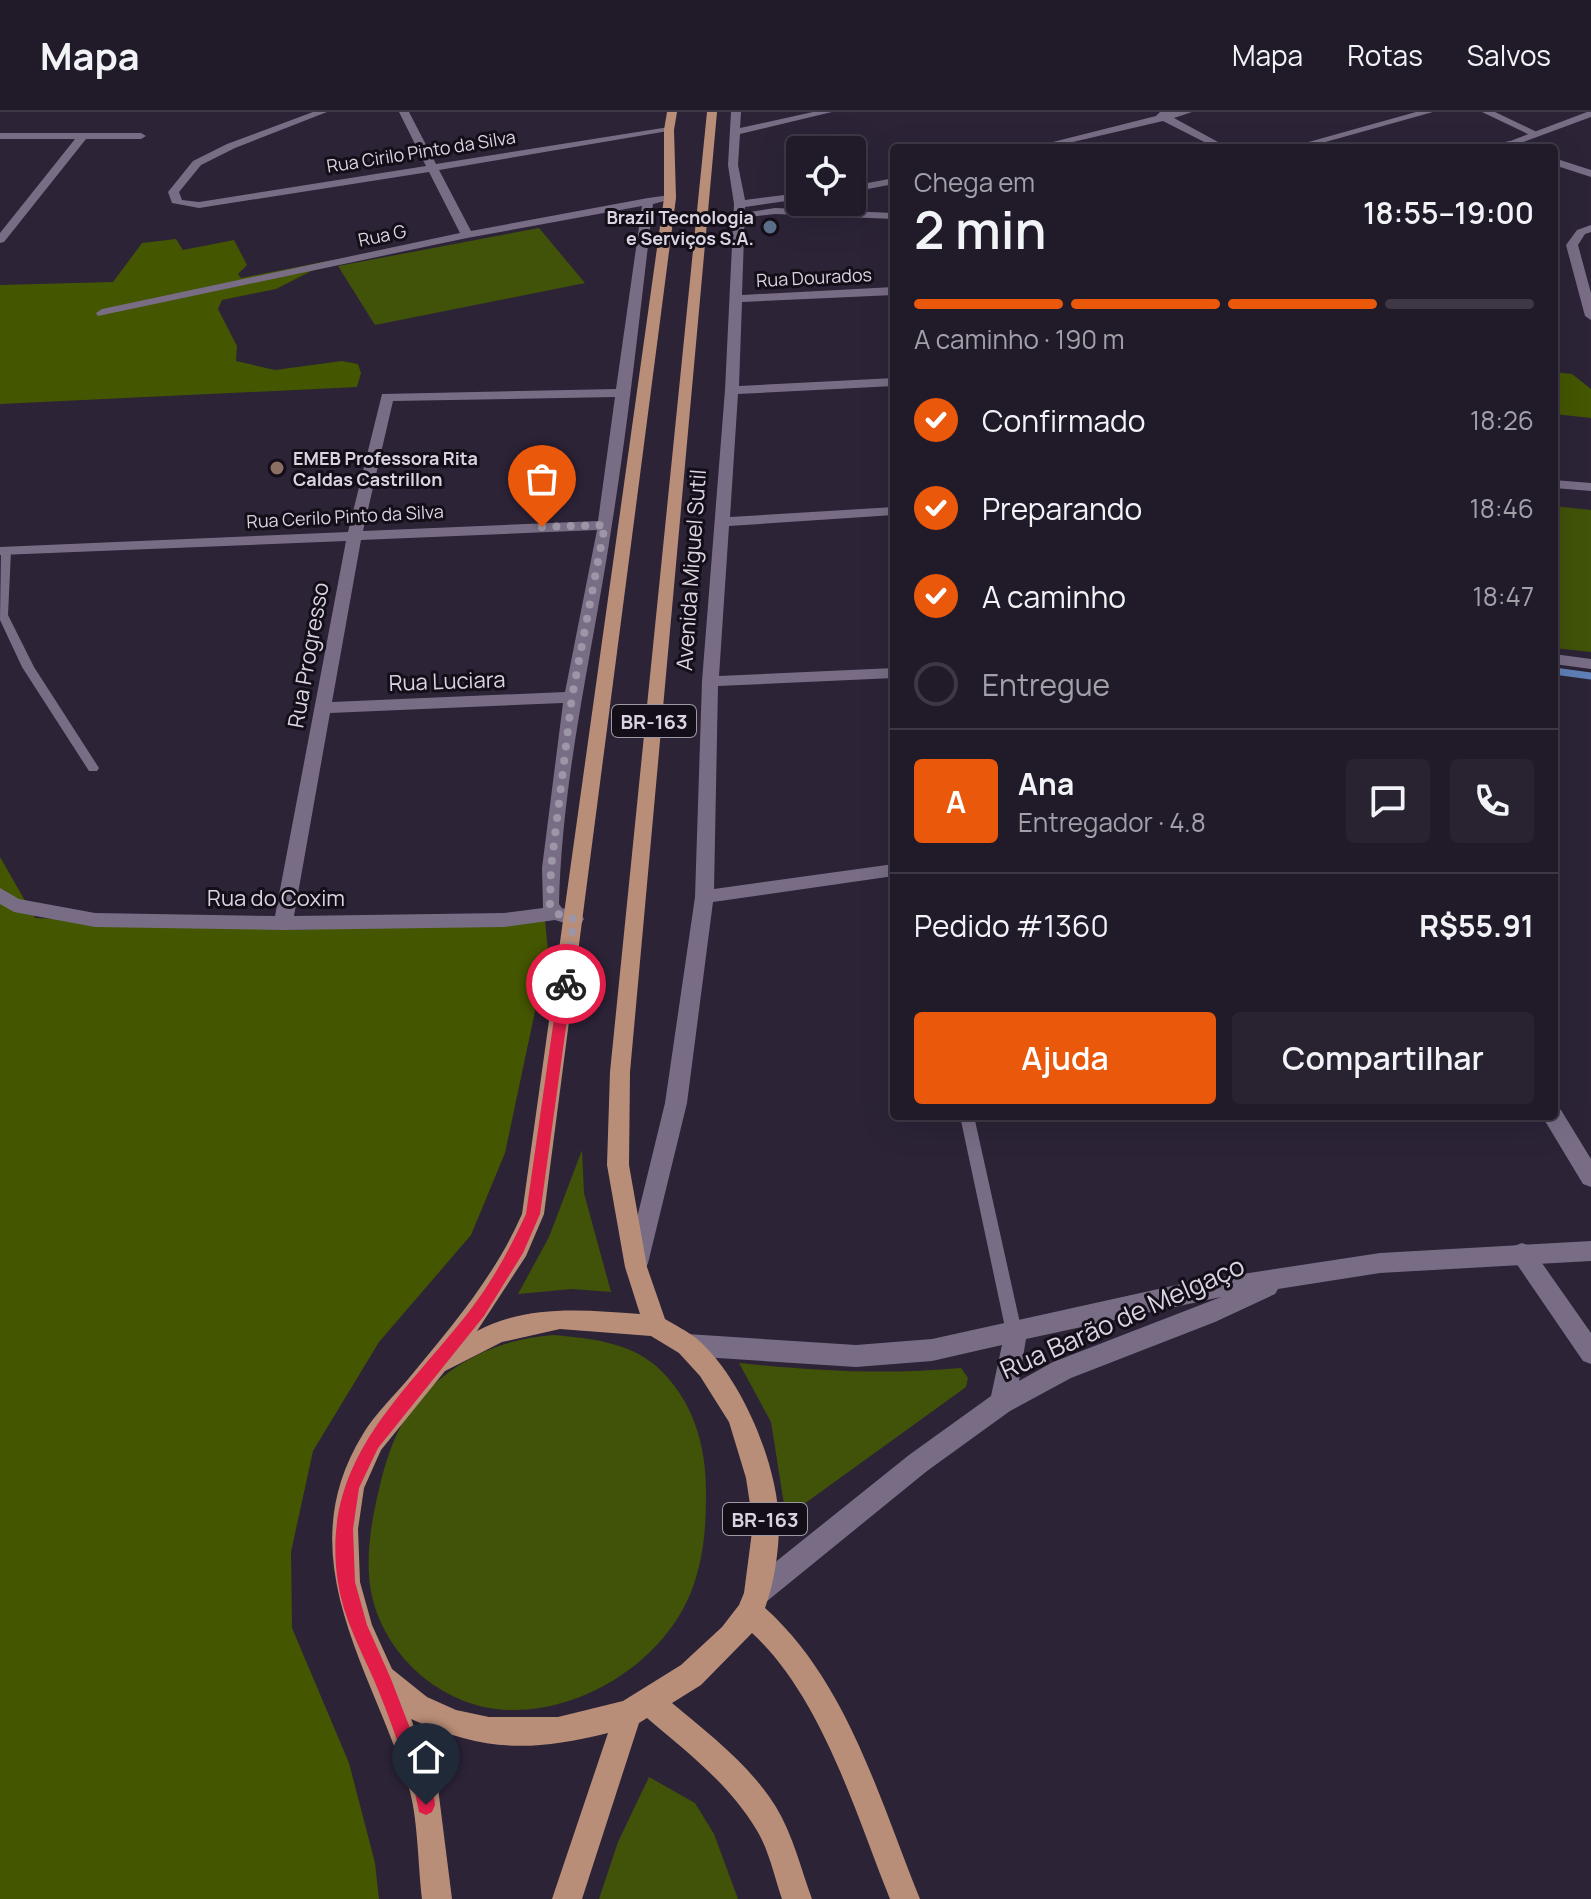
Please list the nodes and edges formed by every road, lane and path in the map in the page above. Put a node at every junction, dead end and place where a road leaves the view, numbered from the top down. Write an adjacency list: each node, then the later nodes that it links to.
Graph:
1 (322, 112): 22 (street, Rua Cirilo Pinto da Silva)
2 (404, 112): 22 (street)
3 (712, 112): 66 (main road, Avenida Miguel Sutil / BR-163)
4 (736, 112): 12 (street, Avenida Miguel Sutil)
5 (827, 112): 12 (street)
6 (1187, 112): 10 (street)
7 (1428, 112): 19 (street)
8 (1487, 112): 13 (street)
9 (1591, 114): 13 (street)
10 (1160, 115): 17 (street); 18 (street)
11 (671, 121): 22 (street, Rua Cirilo Pinto da Silva); 26 (main road, BR-163)
12 (735, 132): 29 (street, Avenida Miguel Sutil)
13 (1536, 134): 20 (street)
14 (84, 135): 15 (street); 16 (street); 33 (street)
15 (0, 136)
16 (141, 136)
17 (1049, 144)
18 (1216, 144)
19 (1307, 144)
20 (1518, 144)
21 (1558, 162): 23 (street)
22 (431, 168): 32 (street)
23 (1591, 174)
24 (890, 182): 25 (street)
25 (866, 186)
26 (670, 198): 28 (street, Rua G); 59 (main road, BR-163)
27 (786, 199): 29 (street)
28 (648, 201): 32 (street, Rua G); 41 (street)
29 (739, 210): 30 (street); 36 (street, Avenida Miguel Sutil)
30 (890, 216)
31 (1591, 228): 34 (street)
32 (467, 235): 37 (street, Rua G)
33 (0, 240)
34 (1588, 287): 38 (street)
35 (890, 291): 36 (street, Rua Dourados)
36 (735, 299): 40 (street, Avenida Miguel Sutil)
37 (102, 313)
38 (1591, 316)
39 (890, 382): 40 (street)
40 (732, 390): 45 (street, Avenida Miguel Sutil)
41 (623, 393): 46 (street); 47 (street, Rua Progresso)
42 (1558, 484): 43 (street)
43 (1591, 487)
44 (890, 511): 45 (street)
45 (723, 522): 52 (street, Avenida Miguel Sutil)
46 (605, 525): 47 (street, Rua Cerilo Pinto da Silva); 53 (street)
47 (355, 534): 48 (street, Rua Cerilo Pinto da Silva); 54 (street, Rua Progresso)
48 (3, 551): 55 (lane)
49 (1558, 660): 50 (street)
50 (1591, 664)
51 (890, 673): 52 (street)
52 (710, 681): 58 (street, Avenida Miguel Sutil)
53 (572, 697): 54 (street, Rua Luciara); 59 (street)
54 (324, 708): 60 (street, Rua Progresso)
55 (93, 768)
56 (890, 871): 58 (street)
57 (0, 895): 60 (street, Rua do Coxim)
58 (704, 897): 66 (street, Avenida Miguel Sutil)
59 (565, 916): 60 (street, Rua do Coxim); 72 (main road, BR-163)
60 (283, 923)
61 (968, 1120): 69 (lane)
62 (1555, 1120): 63 (street)
63 (1591, 1178)
64 (1591, 1251): 65 (street, Rua Barão de Melgaço)
65 (1522, 1253): 67 (street, Rua Barão de Melgaço); 71 (street)
66 (636, 1267): 68 (main road, Avenida Miguel Sutil / BR-163)
67 (1286, 1278): 69 (street, Rua Barão de Melgaço); 73 (street, Rua Barão de Melgaço)
68 (655, 1326): 70 (main road, BR-163); 72 (main road, BR-163)
69 (1014, 1332): 70 (street, Rua Barão de Melgaço); 73 (street)
70 (687, 1345): 74 (main road, BR-163)
71 (1591, 1353)
72 (439, 1364): 75 (main road, BR-163)
73 (1001, 1403): 74 (street, Rua Barão de Melgaço)
74 (753, 1603): 76 (main road, BR-163); 80 (main road)
75 (382, 1679): 76 (main road, BR-163); 77 (main road, BR-163)
76 (638, 1707): 78 (main road); 79 (main road)
77 (437, 1899)
78 (567, 1899)
79 (797, 1899)
80 (905, 1899)

